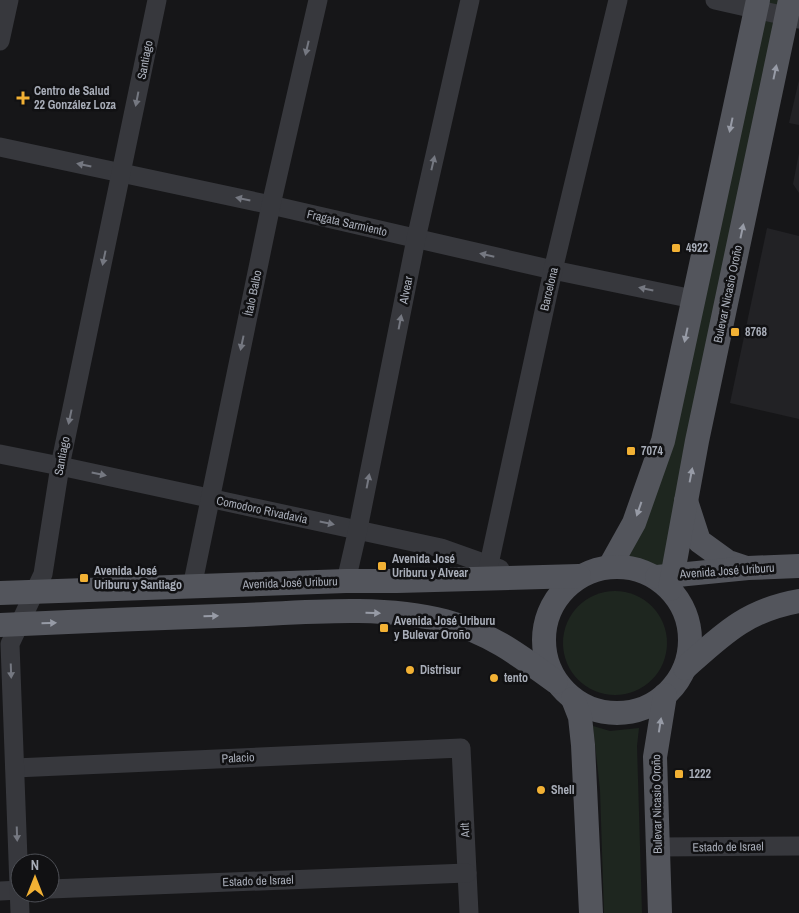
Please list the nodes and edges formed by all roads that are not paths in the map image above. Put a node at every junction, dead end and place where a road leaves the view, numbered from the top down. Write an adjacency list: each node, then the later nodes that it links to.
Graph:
1 (8, 0): 9 (street)
2 (157, 0): 11 (street, Santiago, one-way to 11)
3 (318, 0): 12 (street, Ítalo Balbo, one-way to 12)
4 (470, 0): 13 (street, Alvear, one-way to 4)
5 (618, 0): 14 (street, Barcelona)
6 (715, 0): 7 (street)
7 (757, 4): 8 (street); 15 (main road, one-way to 15)
8 (792, 12): 19 (main road, Bulevar Nicasio Oroño, one-way to 8)
9 (0, 41)
10 (0, 147): 11 (street, Fragata Sarmiento, one-way to 10)
11 (122, 173): 12 (street, Fragata Sarmiento, one-way to 11); 17 (street, Santiago, one-way to 17)
12 (271, 205): 13 (street, Fragata Sarmiento); 18 (street, Ítalo Balbo, one-way to 18)
13 (416, 239): 14 (street, Fragata Sarmiento, one-way to 13); 20 (street, Alvear, one-way to 13)
14 (553, 270): 15 (street, Fragata Sarmiento, one-way to 14); 24 (street, Barcelona)
15 (693, 299): 21 (main road, one-way to 21)
16 (0, 454): 17 (street, Comodoro Rivadavia)
17 (60, 466): 18 (street, Comodoro Rivadavia, one-way to 18); 29 (street, Santiago)
18 (209, 499): 20 (street, Comodoro Rivadavia, one-way to 20); 28 (street, Ítalo Balbo)
19 (686, 500): 23 (main road); 26 (main road, Bulevar Nicasio Oroño)
20 (358, 529): 24 (street, Comodoro Rivadavia); 27 (street, Alvear)
21 (610, 566): 25 (main road); 26 (main road)
22 (799, 566): 23 (main road, Avenida José Uriburu)
23 (748, 568): 26 (main road, Avenida José Uriburu)
24 (487, 572): 25 (main road, Avenida José Uriburu); 27 (main road, Avenida José Uriburu)
25 (579, 576): 34 (main road)
26 (666, 580): 33 (main road)
27 (346, 581): 28 (main road, Avenida José Uriburu)
28 (192, 587): 29 (main road, Avenida José Uriburu)
29 (33, 592): 30 (main road, Avenida José Uriburu); 32 (street, Santiago)
30 (0, 593)
31 (799, 601): 33 (main road)
32 (9, 625): 34 (main road, one-way to 34); 38 (street, Santiago, one-way to 38)
33 (685, 668): 35 (main road)
34 (556, 682): 36 (main road)
35 (665, 695): 36 (main road); 40 (main road, Bulevar Nicasio Oroño, one-way to 35)
36 (573, 699): 45 (main road)
37 (461, 748): 38 (street, Palacio); 42 (street, Arlt)
38 (15, 768): 41 (street, Santiago, one-way to 41)
39 (799, 846): 40 (street, Estado de Israel)
40 (658, 847): 46 (main road, Bulevar Nicasio Oroño)
41 (18, 853)
42 (467, 873): 43 (street, Estado de Israel); 44 (street, Arlt)
43 (60, 889)
44 (469, 913)
45 (591, 913)
46 (660, 913)

